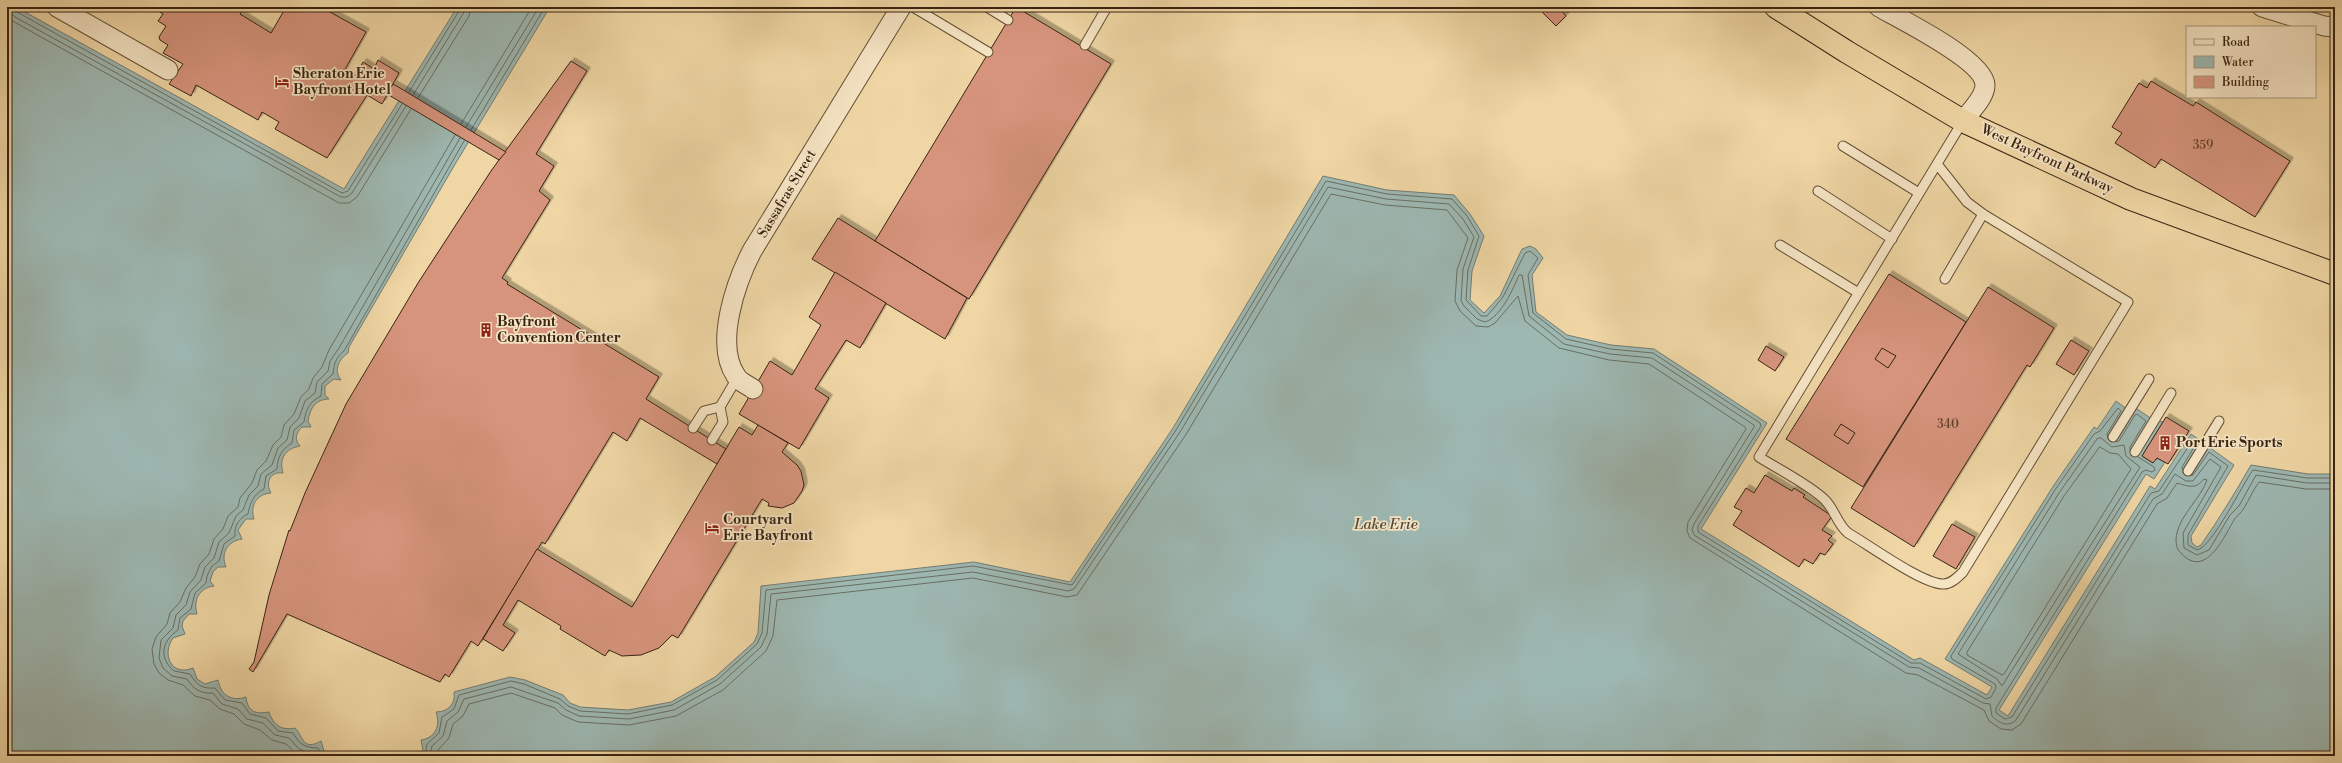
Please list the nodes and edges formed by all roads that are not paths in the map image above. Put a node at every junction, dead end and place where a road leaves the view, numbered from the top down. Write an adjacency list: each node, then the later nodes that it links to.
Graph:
1 (57, 7): 13 (street)
2 (901, 7): 25 (street, Sassafras Street)
3 (913, 7): 12 (lane)
4 (987, 7): 9 (lane)
5 (1107, 7): 11 (lane)
6 (1776, 7): 14 (highway, West Bayfront Parkway)
7 (1879, 7): 14 (street)
8 (2262, 7): 10 (street)
9 (1008, 20)
10 (2335, 27)
11 (1085, 46)
12 (988, 52)
13 (168, 70)
14 (1963, 121): 16 (lane); 22 (highway, West Bayfront Parkway)
15 (1844, 146): 18 (lane)
16 (1937, 164): 18 (lane); 19 (lane)
17 (1818, 191): 20 (lane)
18 (1919, 193): 20 (lane)
19 (1983, 214): 23 (lane); 24 (lane)
20 (1892, 239): 24 (lane)
21 (1780, 244): 24 (lane)
22 (2335, 274)
23 (1945, 279)
24 (1858, 292)
25 (737, 378): 27 (street); 29 (lane)
26 (2149, 379): 32 (lane)
27 (753, 389)
28 (2171, 393): 34 (lane)
29 (720, 407): 31 (lane); 33 (lane)
30 (2219, 421): 35 (lane)
31 (693, 428)
32 (2113, 437)
33 (712, 440)
34 (2135, 452)
35 (2188, 471)

